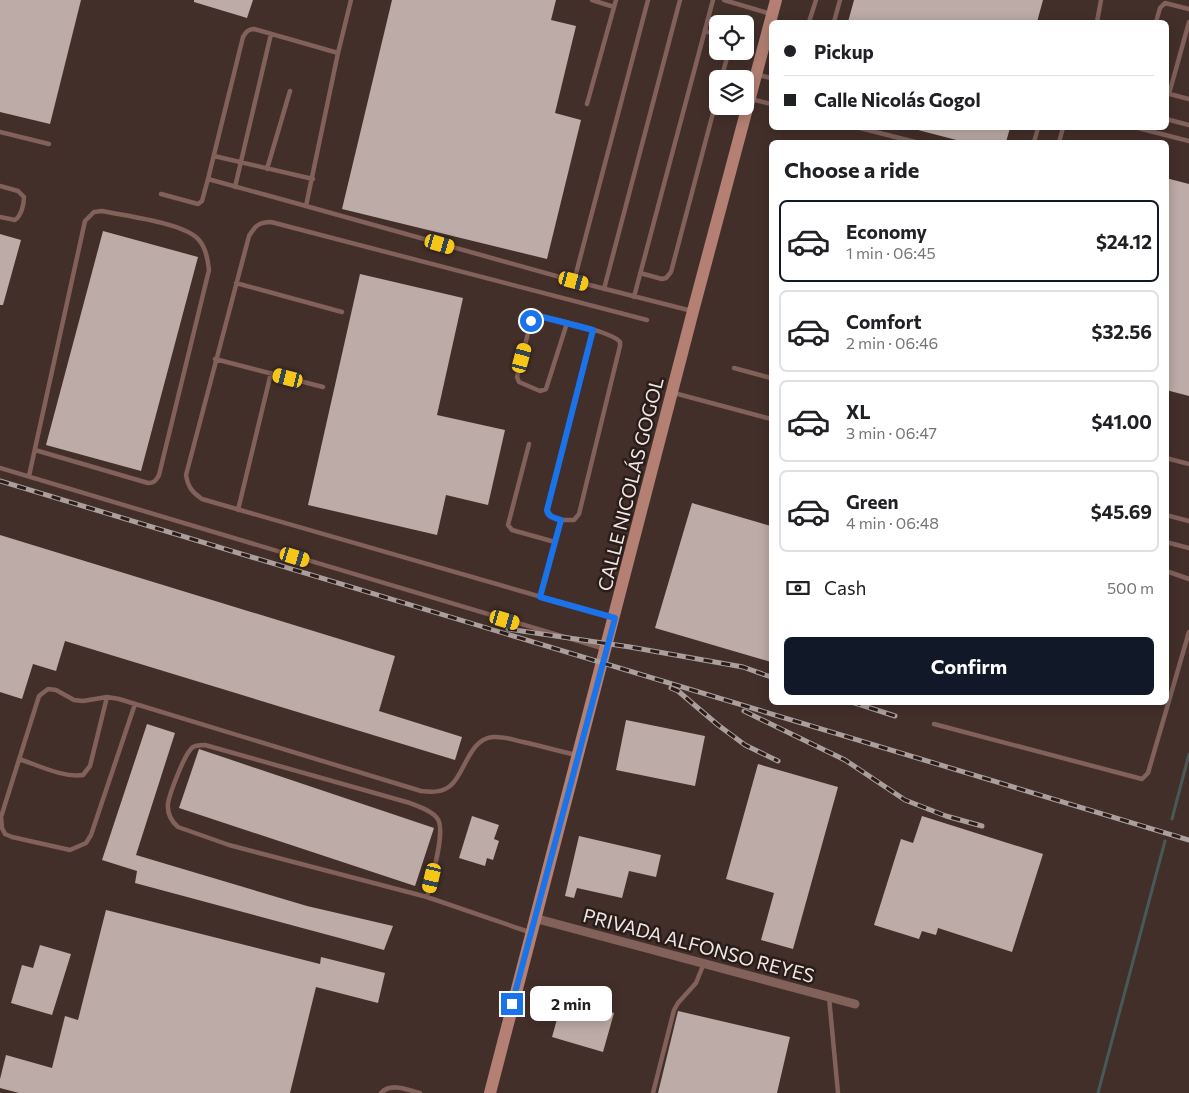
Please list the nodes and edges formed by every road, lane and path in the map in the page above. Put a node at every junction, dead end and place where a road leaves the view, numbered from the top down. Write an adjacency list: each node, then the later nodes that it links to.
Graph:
1 (351, 0): 25 (lane)
2 (592, 0): 12 (lane)
3 (616, 0): 12 (lane)
4 (648, 0): 57 (lane)
5 (680, 0): 59 (lane)
6 (713, 0): 22 (lane)
7 (724, 0): 14 (lane)
8 (776, 0): 14 (street, CALLE NICOLÁS GOGOL)
9 (816, 0): 16 (lane)
10 (840, 0): 17 (lane)
11 (1101, 0): 18 (lane)
12 (614, 7): 35 (lane)
13 (1189, 9): 19 (lane)
14 (772, 15): 15 (street, CALLE NICOLÁS GOGOL)
15 (771, 20)
16 (811, 20)
17 (835, 20)
18 (1097, 20)
19 (1157, 20)
20 (1189, 22): 29 (lane)
21 (769, 26): 26 (street, CALLE NICOLÁS GOGOL)
22 (704, 31): 23 (lane); 56 (lane)
23 (709, 32)
24 (271, 34): 25 (lane); 46 (lane); 47 (lane)
25 (338, 53): 49 (lane)
26 (756, 75): 27 (lane); 28 (street, CALLE NICOLÁS GOGOL)
27 (769, 78)
28 (754, 83)
29 (1169, 90)
30 (290, 91): 48 (lane)
31 (1169, 93): 33 (lane)
32 (754, 99): 34 (lane)
33 (1189, 99)
34 (769, 103)
35 (587, 104)
36 (712, 115): 56 (lane)
37 (745, 115): 61 (street, CALLE NICOLÁS GOGOL)
38 (1169, 119): 39 (lane)
39 (1189, 124)
40 (868, 130): 43 (lane)
41 (1146, 130): 44 (lane)
42 (0, 132): 45 (lane)
43 (906, 140)
44 (1189, 141)
45 (49, 144)
46 (214, 156): 47 (lane); 50 (lane)
47 (241, 164): 48 (lane); 52 (lane)
48 (267, 169): 49 (lane)
49 (313, 179): 54 (lane)
50 (208, 180): 52 (lane); 53 (lane)
51 (0, 186): 55 (lane)
52 (235, 187): 54 (lane)
53 (161, 194)
54 (306, 206): 57 (lane)
55 (0, 217)
56 (640, 273): 60 (lane)
57 (574, 281): 59 (lane)
58 (236, 282): 62 (lane); 63 (lane); 66 (lane)
59 (604, 289): 60 (lane)
60 (634, 297): 61 (lane)
61 (693, 311): 71 (street, CALLE NICOLÁS GOGOL)
62 (342, 312)
63 (647, 320)
64 (567, 323): 64 (lane); 65 (lane)
65 (593, 330): 81 (lane); 81 (lane)
66 (215, 359): 68 (lane); 79 (lane)
67 (734, 368): 69 (lane)
68 (271, 373): 70 (lane); 79 (lane)
69 (769, 377)
70 (324, 387)
71 (672, 393): 72 (lane); 89 (street, CALLE NICOLÁS GOGOL)
72 (769, 418)
73 (529, 444): 83 (lane)
74 (35, 450): 74 (lane); 78 (lane)
75 (1169, 459): 76 (lane)
76 (1189, 464)
77 (0, 468): 78 (lane)
78 (29, 476): 91 (lane)
79 (238, 510): 88 (lane)
80 (1169, 516): 82 (lane)
81 (561, 520): 83 (lane)
82 (1189, 521)
83 (555, 542): 88 (lane)
84 (1169, 543): 85 (lane)
85 (1189, 548)
86 (1169, 572): 87 (lane)
87 (1189, 579)
88 (540, 597): 89 (lane)
89 (615, 618): 91 (street, CALLE NICOLÁS GOGOL)
90 (1189, 632): 93 (lane)
91 (606, 649): 97 (street, CALLE NICOLÁS GOGOL)
92 (107, 697): 94 (lane); 98 (lane); 98 (lane)
93 (1169, 701)
94 (134, 704): 97 (lane); 98 (lane)
95 (1168, 705): 96 (lane)
96 (934, 724)
97 (578, 755): 100 (street, CALLE NICOLÁS GOGOL)
98 (19, 759)
99 (427, 897): 99 (lane); 101 (lane)
100 (534, 918): 101 (street, CALLE NICOLÁS GOGOL); 102 (street, PRIVADA ALFONSO REYES)
101 (531, 933): 107 (street, CALLE NICOLÁS GOGOL)
102 (704, 963): 103 (street, PRIVADA ALFONSO REYES); 108 (lane)
103 (829, 997): 104 (street, PRIVADA ALFONSO REYES); 109 (lane)
104 (855, 1004)
105 (381, 1093): 106 (lane)
106 (419, 1093)
107 (490, 1093)
108 (653, 1093)
109 (838, 1093)

